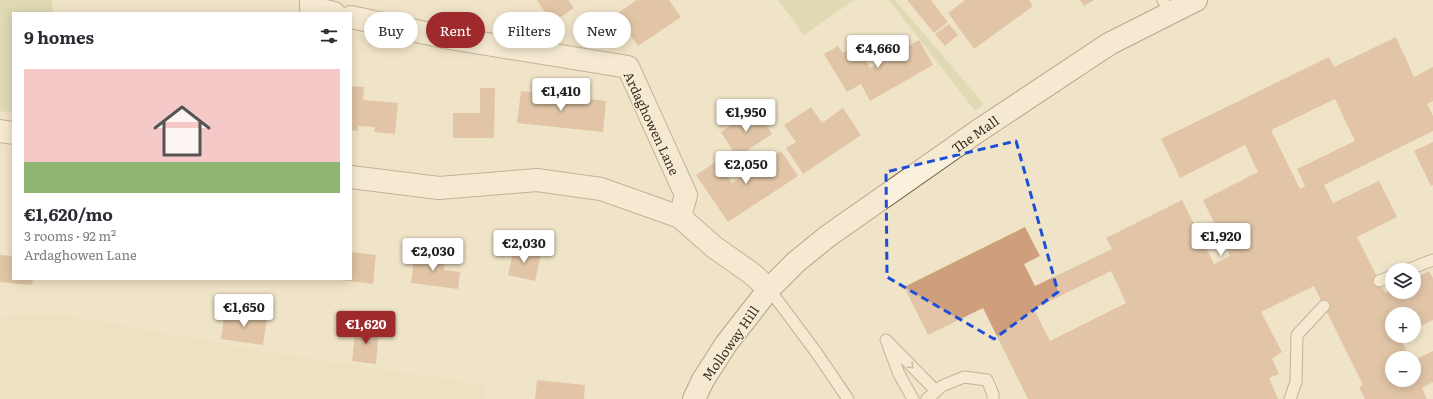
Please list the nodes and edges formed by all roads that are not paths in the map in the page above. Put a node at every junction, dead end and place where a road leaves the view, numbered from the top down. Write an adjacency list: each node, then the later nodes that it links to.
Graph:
1 (310, 0): 4 (street)
2 (1196, 0): 3 (street, The Mall)
3 (1167, 6): 14 (street, The Mall)
4 (329, 12)
5 (352, 17): 9 (street, Ardaghowen Lane)
6 (0, 131): 7 (street)
7 (12, 133)
8 (352, 177): 9 (street)
9 (680, 217): 14 (street)
10 (1433, 260): 11 (lane)
11 (1421, 265)
12 (1385, 279): 13 (lane)
13 (1379, 281)
14 (769, 290): 17 (street, Molloway Hill); 18 (lane)
15 (1324, 306): 22 (lane)
16 (936, 391): 19 (lane, one-way to 16); 20 (lane); 21 (lane)
17 (694, 399)
18 (848, 399)
19 (913, 399)
20 (927, 399)
21 (993, 399)
22 (1290, 399)

